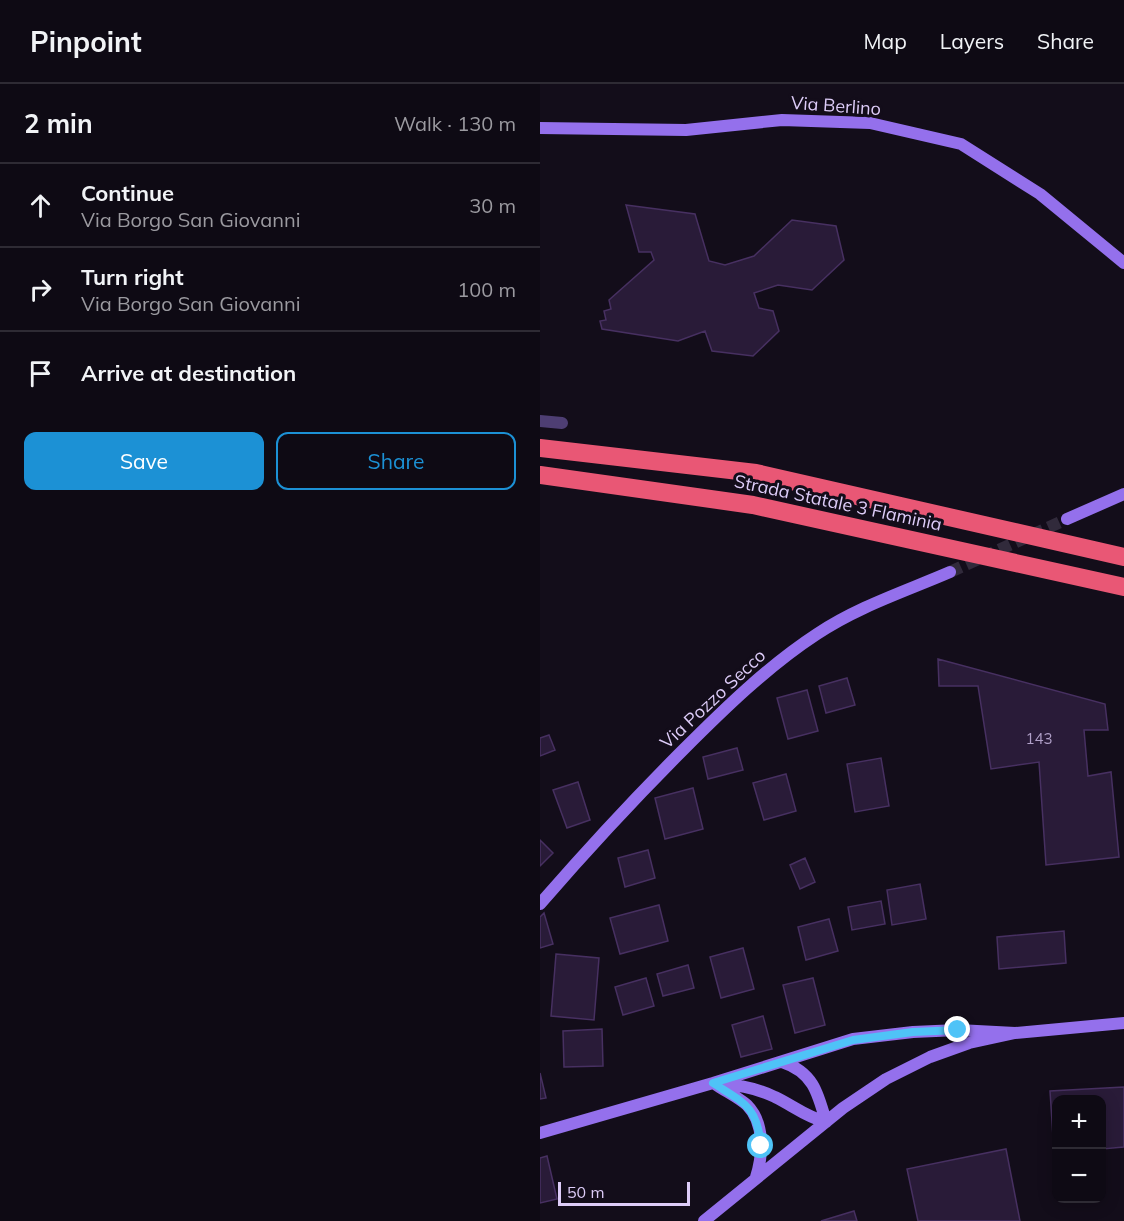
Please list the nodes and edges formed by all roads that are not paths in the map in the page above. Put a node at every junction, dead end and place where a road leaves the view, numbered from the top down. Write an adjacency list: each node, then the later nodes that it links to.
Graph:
1 (540, 128): 2 (main road, Via Berlino)
2 (1124, 263)
3 (540, 421): 4 (street)
4 (562, 423)
5 (540, 448): 9 (highway, Strada Statale 3 Flaminia)
6 (540, 475): 11 (highway, Strada Statale 3 Flaminia)
7 (1124, 494): 8 (main road)
8 (1067, 519)
9 (1124, 557)
10 (950, 572): 12 (main road, Via Pozzo Secco)
11 (1124, 587)
12 (540, 904)
13 (1124, 1023): 14 (main road)
14 (1015, 1033): 15 (main road); 17 (main road)
15 (783, 1062): 16 (main road); 17 (main road)
16 (713, 1083): 17 (main road); 18 (main road); 19 (main road)
17 (825, 1122): 19 (main road)
18 (540, 1132)
19 (756, 1178): 20 (main road)
20 (704, 1221)

